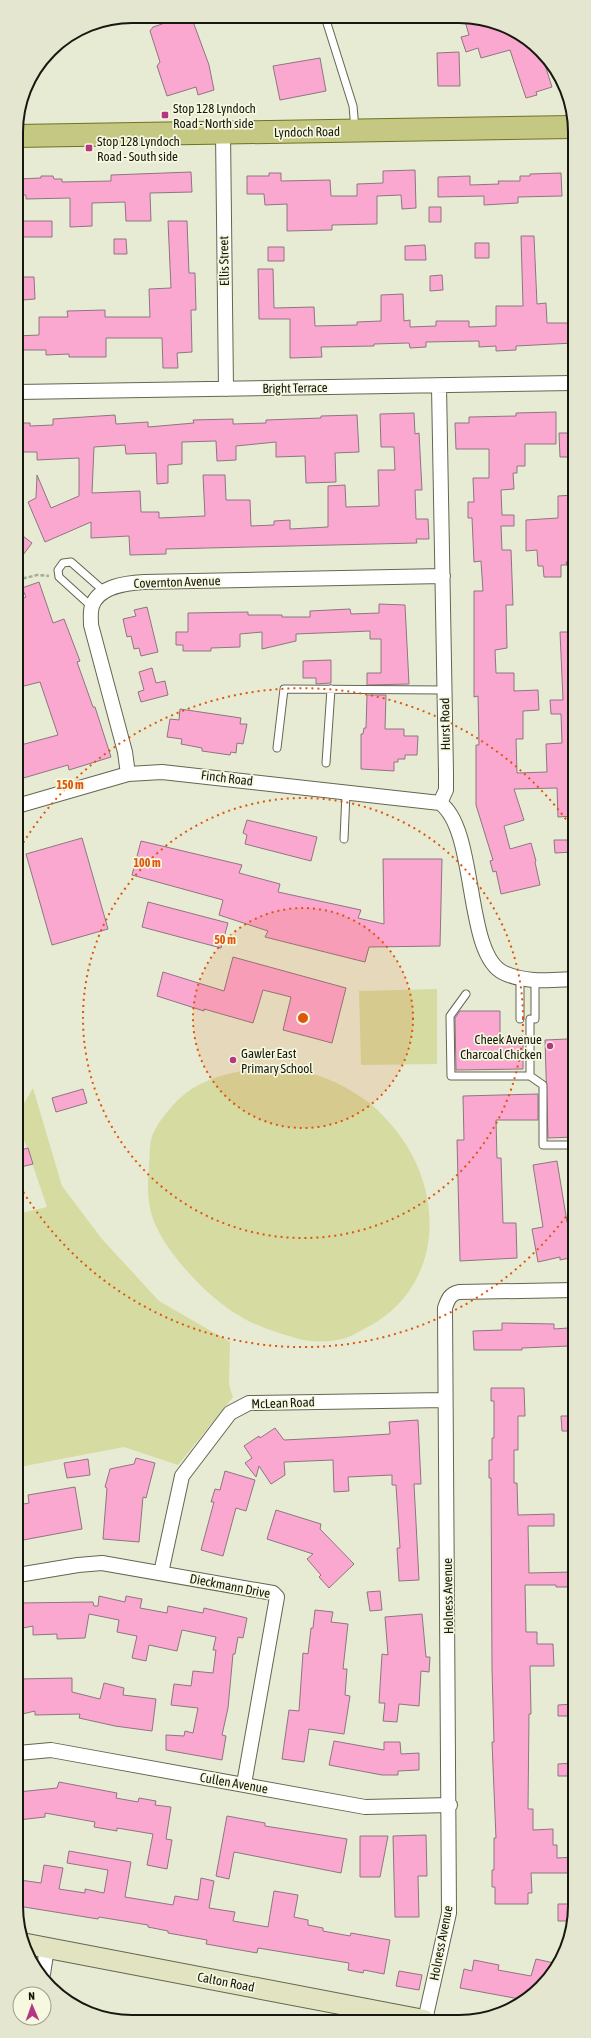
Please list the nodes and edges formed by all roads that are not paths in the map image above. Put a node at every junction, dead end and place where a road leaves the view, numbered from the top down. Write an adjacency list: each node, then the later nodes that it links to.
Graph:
1 (327, 23): 3 (lane)
2 (568, 127): 3 (main road, Lyndoch Road)
3 (355, 131): 4 (main road, Lyndoch Road)
4 (223, 133): 5 (main road, Lyndoch Road); 8 (street, Ellis Street)
5 (23, 136)
6 (568, 384): 7 (street, Bright Terrace)
7 (439, 386): 8 (street, Bright Terrace); 10 (street, Hurst Road)
8 (226, 389): 9 (street, Bright Terrace)
9 (23, 392)
10 (442, 576): 11 (street, Covernton Avenue); 14 (street, Hurst Road)
11 (104, 591): 12 (street); 12 (lane)
12 (92, 607): 17 (street)
13 (331, 689): 14 (lane); 15 (lane); 16 (lane)
14 (445, 690): 19 (street, Hurst Road)
15 (277, 748)
16 (326, 763)
17 (128, 774): 18 (street, Finch Road); 20 (street, Finch Road)
18 (346, 792): 19 (street, Finch Road); 21 (lane)
19 (440, 803): 22 (street)
20 (23, 804)
21 (344, 839)
22 (520, 978): 24 (street); 26 (lane)
23 (568, 979): 24 (street)
24 (535, 980): 27 (lane)
25 (466, 994): 27 (lane)
26 (520, 1019)
27 (530, 1076): 28 (lane)
28 (568, 1145)
29 (568, 1290): 30 (street, Holness Avenue)
30 (446, 1400): 31 (street, McLean Road); 35 (street, Holness Avenue)
31 (161, 1573): 32 (street, Dieckmann Drive); 34 (street, Dieckmann Drive)
32 (23, 1574)
33 (23, 1753): 34 (street, Cullen Avenue)
34 (244, 1784): 35 (street, Cullen Avenue)
35 (450, 1805): 40 (street, Holness Avenue)
36 (30, 1945): 37 (main road, Calton Road)
37 (47, 1948): 38 (street); 39 (main road, Calton Road)
38 (44, 1970)
39 (399, 2015)
40 (426, 2015)

